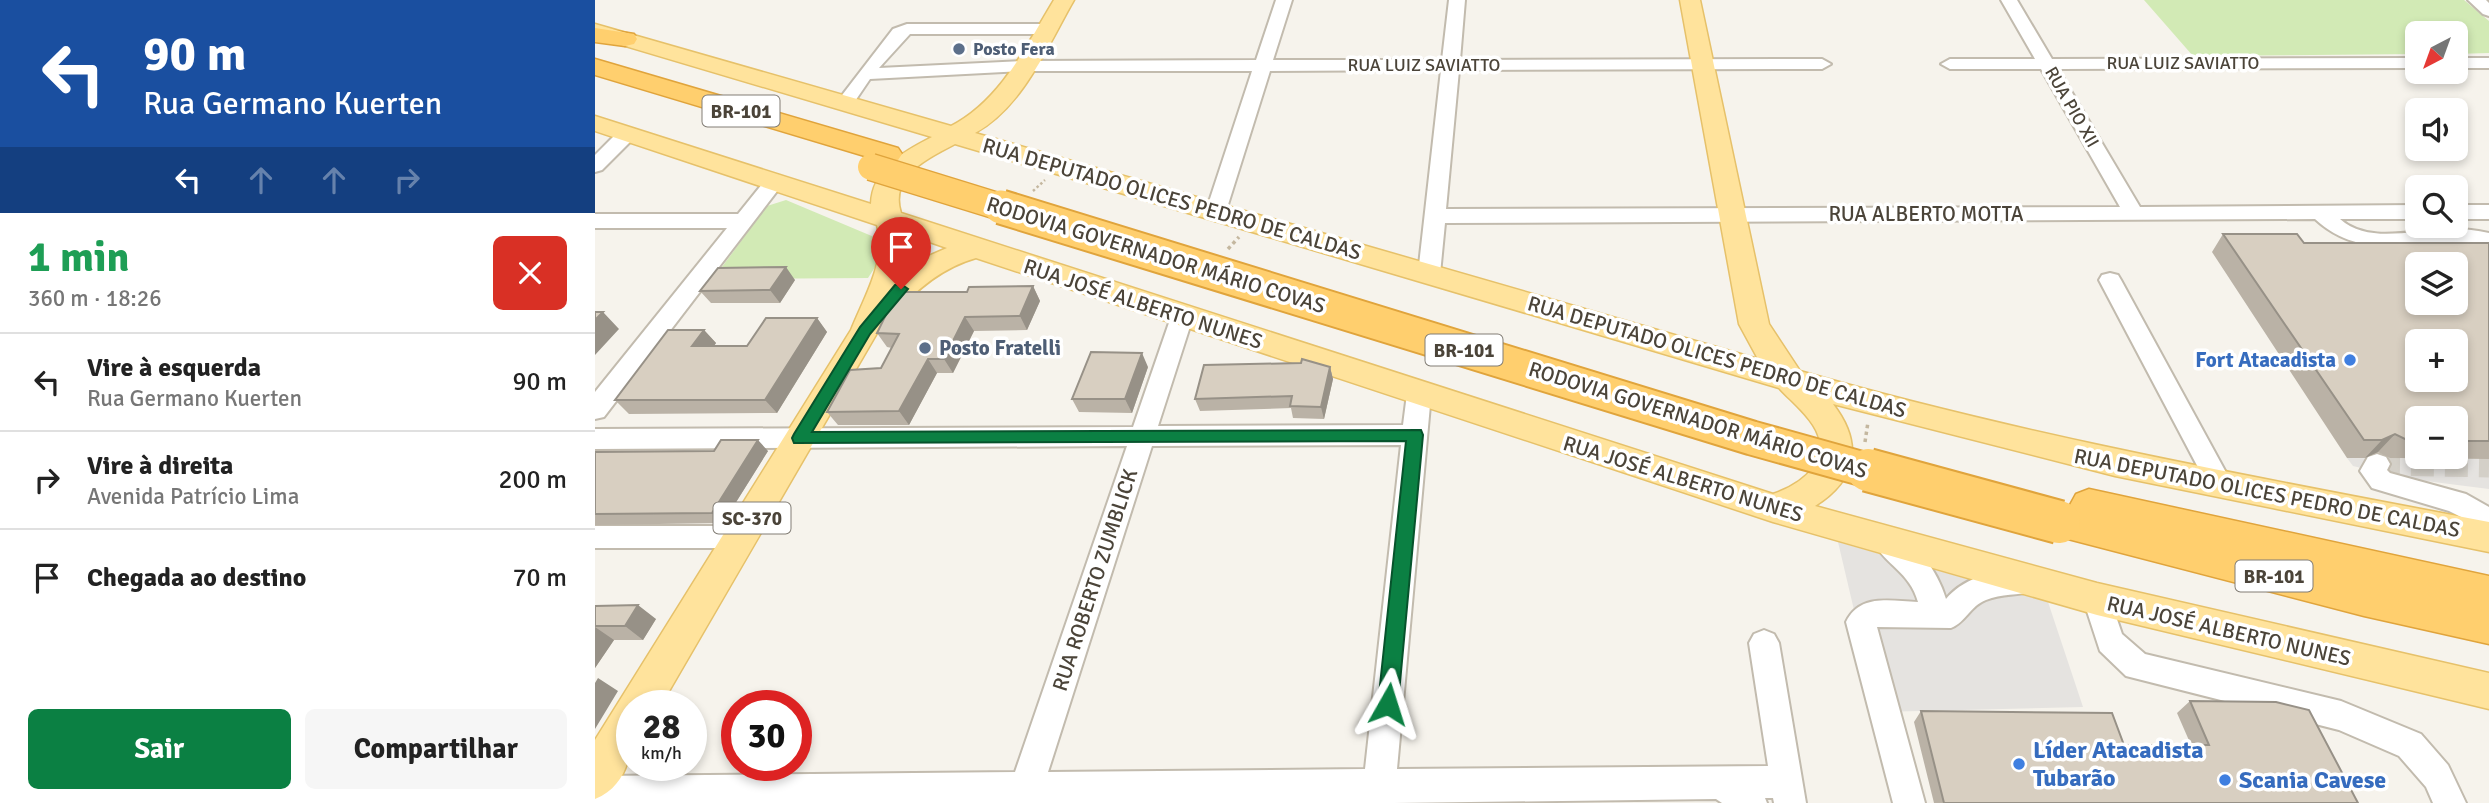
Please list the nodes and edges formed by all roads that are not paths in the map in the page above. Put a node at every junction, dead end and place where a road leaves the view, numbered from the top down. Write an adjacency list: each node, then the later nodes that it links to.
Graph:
1 (1064, 0): 8 (main road)
2 (1284, 0): 18 (street)
3 (1457, 0): 19 (street)
4 (1690, 0): 14 (main road)
5 (2009, 0): 17 (street, RUA PIO XII)
6 (2476, 0): 7 (street)
7 (2489, 11)
8 (1047, 29): 20 (main road); 22 (street)
9 (595, 33): 10 (highway)
10 (625, 39): 24 (main road, RUA DEPUTADO OLICES PEDRO DE CALDAS)
11 (2405, 63): 17 (street, RUA LUIZ SAVIATTO)
12 (2468, 63): 13 (street)
13 (2489, 63)
14 (1702, 64): 15 (street, RUA LUIZ SAVIATTO); 19 (street, RUA LUIZ SAVIATTO); 37 (main road)
15 (1822, 64)
16 (1950, 64): 17 (street, RUA LUIZ SAVIATTO)
17 (2046, 64): 35 (street, RUA PIO XII)
18 (1262, 65): 19 (street, RUA LUIZ SAVIATTO); 20 (street, RUA LUIZ SAVIATTO); 31 (street)
19 (1451, 65): 38 (street)
20 (1025, 66): 22 (street, RUA LUIZ SAVIATTO); 26 (main road)
21 (595, 67): 28 (highway, RODOVIA GOVERNADOR MÁRIO COVAS / BR-101)
22 (865, 74): 24 (street)
23 (595, 83): 28 (highway, RODOVIA GOVERNADOR MÁRIO COVAS / BR-101)
24 (845, 103): 26 (main road, RUA DEPUTADO OLICES PEDRO DE CALDAS)
25 (595, 123): 27 (main road, RUA JOSÉ ALBERTO NUNES)
26 (944, 131): 31 (main road, RUA DEPUTADO OLICES PEDRO DE CALDAS); 39 (main road)
27 (627, 134): 29 (street); 30 (main road, RUA JOSÉ ALBERTO NUNES)
28 (879, 161): 58 (highway, RODOVIA GOVERNADOR MÁRIO COVAS / BR-101, bridge)
29 (595, 166)
30 (775, 182): 39 (main road, RUA JOSÉ ALBERTO NUNES); 41 (street)
31 (1216, 211): 44 (main road, RUA DEPUTADO OLICES PEDRO DE CALDAS)
32 (2405, 212): 36 (street, RUA ALBERTO MOTTA)
33 (2468, 212): 34 (street)
34 (2489, 212)
35 (2134, 213): 36 (street, RUA ALBERTO MOTTA); 37 (street, RUA ALBERTO MOTTA)
36 (2321, 213): 42 (street)
37 (1730, 215): 38 (street, RUA ALBERTO MOTTA); 48 (main road)
38 (1435, 216): 44 (street)
39 (890, 220): 43 (main road, RUA JOSÉ ALBERTO NUNES); 47 (main road, SC-370)
40 (595, 221): 41 (street)
41 (744, 221): 50 (street)
42 (2489, 240)
43 (974, 249): 46 (main road, RUA JOSÉ ALBERTO NUNES); 47 (main road, SC-370)
44 (1429, 274): 48 (main road, RUA DEPUTADO OLICES PEDRO DE CALDAS)
45 (2110, 280): 56 (street)
46 (1182, 317): 49 (main road, RUA JOSÉ ALBERTO NUNES); 52 (street, RUA ROBERTO ZUMBLICK)
47 (865, 331): 53 (main road, SC-370)
48 (1791, 381): 56 (main road, RUA DEPUTADO OLICES PEDRO DE CALDAS); 57 (main road)
49 (1419, 394): 51 (street); 57 (main road, RUA JOSÉ ALBERTO NUNES)
50 (595, 410)
51 (1415, 435): 52 (street); 77 (street)
52 (1142, 436): 53 (street); 78 (street, RUA ROBERTO ZUMBLICK)
53 (800, 438): 54 (street); 61 (main road, SC-370)
54 (595, 439)
55 (2377, 464): 59 (street)
56 (2220, 485): 62 (main road, RUA DEPUTADO OLICES PEDRO DE CALDAS)
57 (1773, 508): 63 (main road, RUA JOSÉ ALBERTO NUNES)
58 (2060, 510): 65 (highway, RODOVIA GOVERNADOR MÁRIO COVAS / BR-101); 68 (highway, RODOVIA GOVERNADOR MÁRIO COVAS / BR-101)
59 (2489, 520)
60 (595, 537): 61 (street)
61 (740, 537): 70 (main road, SC-370)
62 (2489, 537)
63 (1887, 541): 64 (main road, RUA JOSÉ ALBERTO NUNES); 67 (street)
64 (2028, 581): 66 (main road, RUA JOSÉ ALBERTO NUNES); 67 (street)
65 (2489, 594)
66 (2097, 599): 71 (main road, RUA JOSÉ ALBERTO NUNES); 81 (street)
67 (1943, 615): 80 (street)
68 (2489, 625)
69 (1764, 643): 76 (street)
70 (648, 690)
71 (2489, 691)
72 (616, 743): 73 (main road)
73 (595, 778)
74 (1720, 782): 76 (street); 77 (street); 79 (street)
75 (595, 792): 78 (street)
76 (1789, 792)
77 (1378, 794): 78 (street)
78 (1024, 796)
79 (1751, 803)
80 (1909, 803)
81 (2450, 803)

